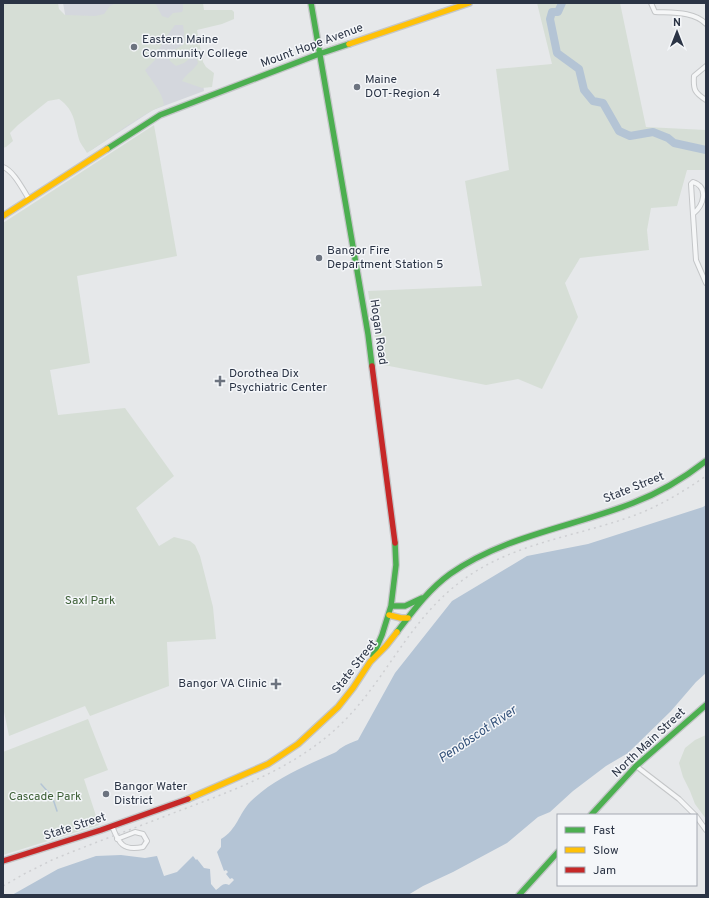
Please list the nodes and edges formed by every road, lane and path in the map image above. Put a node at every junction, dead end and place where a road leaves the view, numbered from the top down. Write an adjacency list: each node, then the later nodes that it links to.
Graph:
1 (311, 3): 5 (main road, Hogan Road)
2 (469, 3): 5 (main road, Mount Hope Avenue)
3 (651, 3): 4 (street)
4 (706, 24)
5 (319, 54): 9 (main road, Mount Hope Avenue); 15 (main road, Hogan Road)
6 (706, 66): 7 (street)
7 (706, 100)
8 (3, 167): 9 (street)
9 (29, 199): 11 (main road, Mount Hope Avenue)
10 (693, 214): 10 (street); 12 (street)
11 (3, 216)
12 (706, 283)
13 (706, 461): 14 (main road, State Street)
14 (425, 596): 15 (main road); 17 (main road, State Street)
15 (391, 606): 16 (main road, Hogan Road)
16 (389, 615): 17 (main road); 18 (main road, Hogan Road)
17 (408, 618): 18 (main road, State Street)
18 (370, 662): 24 (main road, State Street)
19 (706, 705): 20 (main road, North Main Street)
20 (636, 766): 21 (main road, North Main Street); 22 (street)
21 (592, 814)
22 (695, 814)
23 (697, 816): 25 (street)
24 (112, 826): 26 (street); 28 (main road, State Street)
25 (706, 830)
26 (117, 838): 26 (street)
27 (557, 853): 29 (main road)
28 (3, 861)
29 (519, 895)

